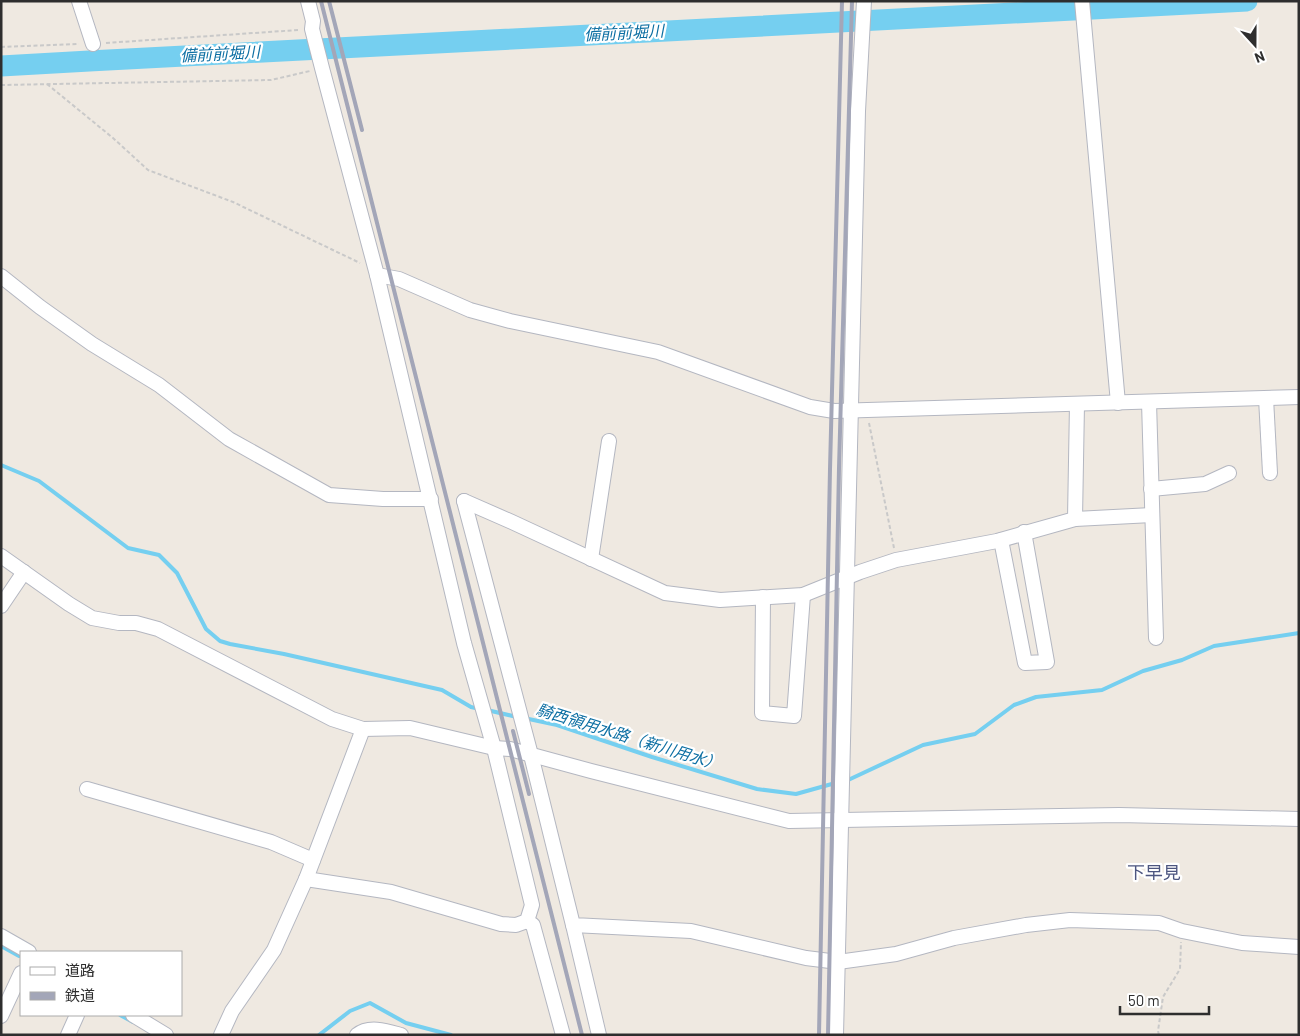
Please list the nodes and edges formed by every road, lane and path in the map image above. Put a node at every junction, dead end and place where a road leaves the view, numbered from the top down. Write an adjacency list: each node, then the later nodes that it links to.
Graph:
1 (79, 1): 6 (street)
2 (308, 1): 5 (street)
3 (1082, 1): 16 (street)
4 (864, 2): 18 (street)
5 (313, 31): 6 (path); 8 (street)
6 (93, 44): 7 (path)
7 (1, 47)
8 (321, 67): 9 (path); 11 (street)
9 (47, 84): 10 (path); 11 (path)
10 (1, 85)
11 (375, 269): 18 (street); 24 (street)
12 (1, 276): 24 (street)
13 (1266, 398): 14 (street); 15 (street); 21 (street)
14 (1299, 398)
15 (1149, 402): 16 (street); 23 (street)
16 (1118, 403): 17 (street)
17 (1077, 404): 19 (street); 26 (street)
18 (851, 409): 19 (street); 33 (street)
19 (866, 409): 31 (path)
20 (610, 441): 30 (street)
21 (1270, 473)
22 (1229, 474): 23 (street)
23 (1151, 489): 25 (street)
24 (431, 499): 39 (street)
25 (1152, 515): 26 (street); 37 (street)
26 (1075, 520): 27 (street)
27 (1024, 532): 28 (street); 28 (street)
28 (1001, 540): 31 (street)
29 (1, 556): 32 (street)
30 (591, 558): 35 (street); 40 (street)
31 (896, 560): 33 (street)
32 (24, 572): 36 (street); 38 (street)
33 (847, 577): 34 (street); 43 (street)
34 (803, 595): 35 (street); 35 (street)
35 (763, 597)
36 (1, 606)
37 (1156, 638)
38 (363, 729): 39 (street); 44 (street)
39 (494, 748): 40 (street); 46 (street)
40 (531, 755): 43 (street); 47 (street)
41 (87, 789): 44 (street)
42 (1299, 818): 43 (street)
43 (841, 820): 52 (street)
44 (313, 860): 45 (street)
45 (306, 879): 46 (street); 60 (street)
46 (527, 921): 63 (street)
47 (573, 926): 52 (street); 64 (street)
48 (1182, 931): 50 (street); 52 (street); 66 (path)
49 (1, 936): 51 (street)
50 (1299, 947)
51 (27, 951)
52 (838, 962): 65 (street)
53 (20, 975): 54 (street)
54 (1, 1016)
55 (77, 1016): 58 (street)
56 (135, 1016): 59 (street)
57 (382, 1032): 61 (street); 62 (street)
58 (68, 1035)
59 (166, 1035)
60 (221, 1035)
61 (357, 1035)
62 (401, 1035)
63 (563, 1035)
64 (599, 1035)
65 (836, 1035)
66 (1159, 1035)

